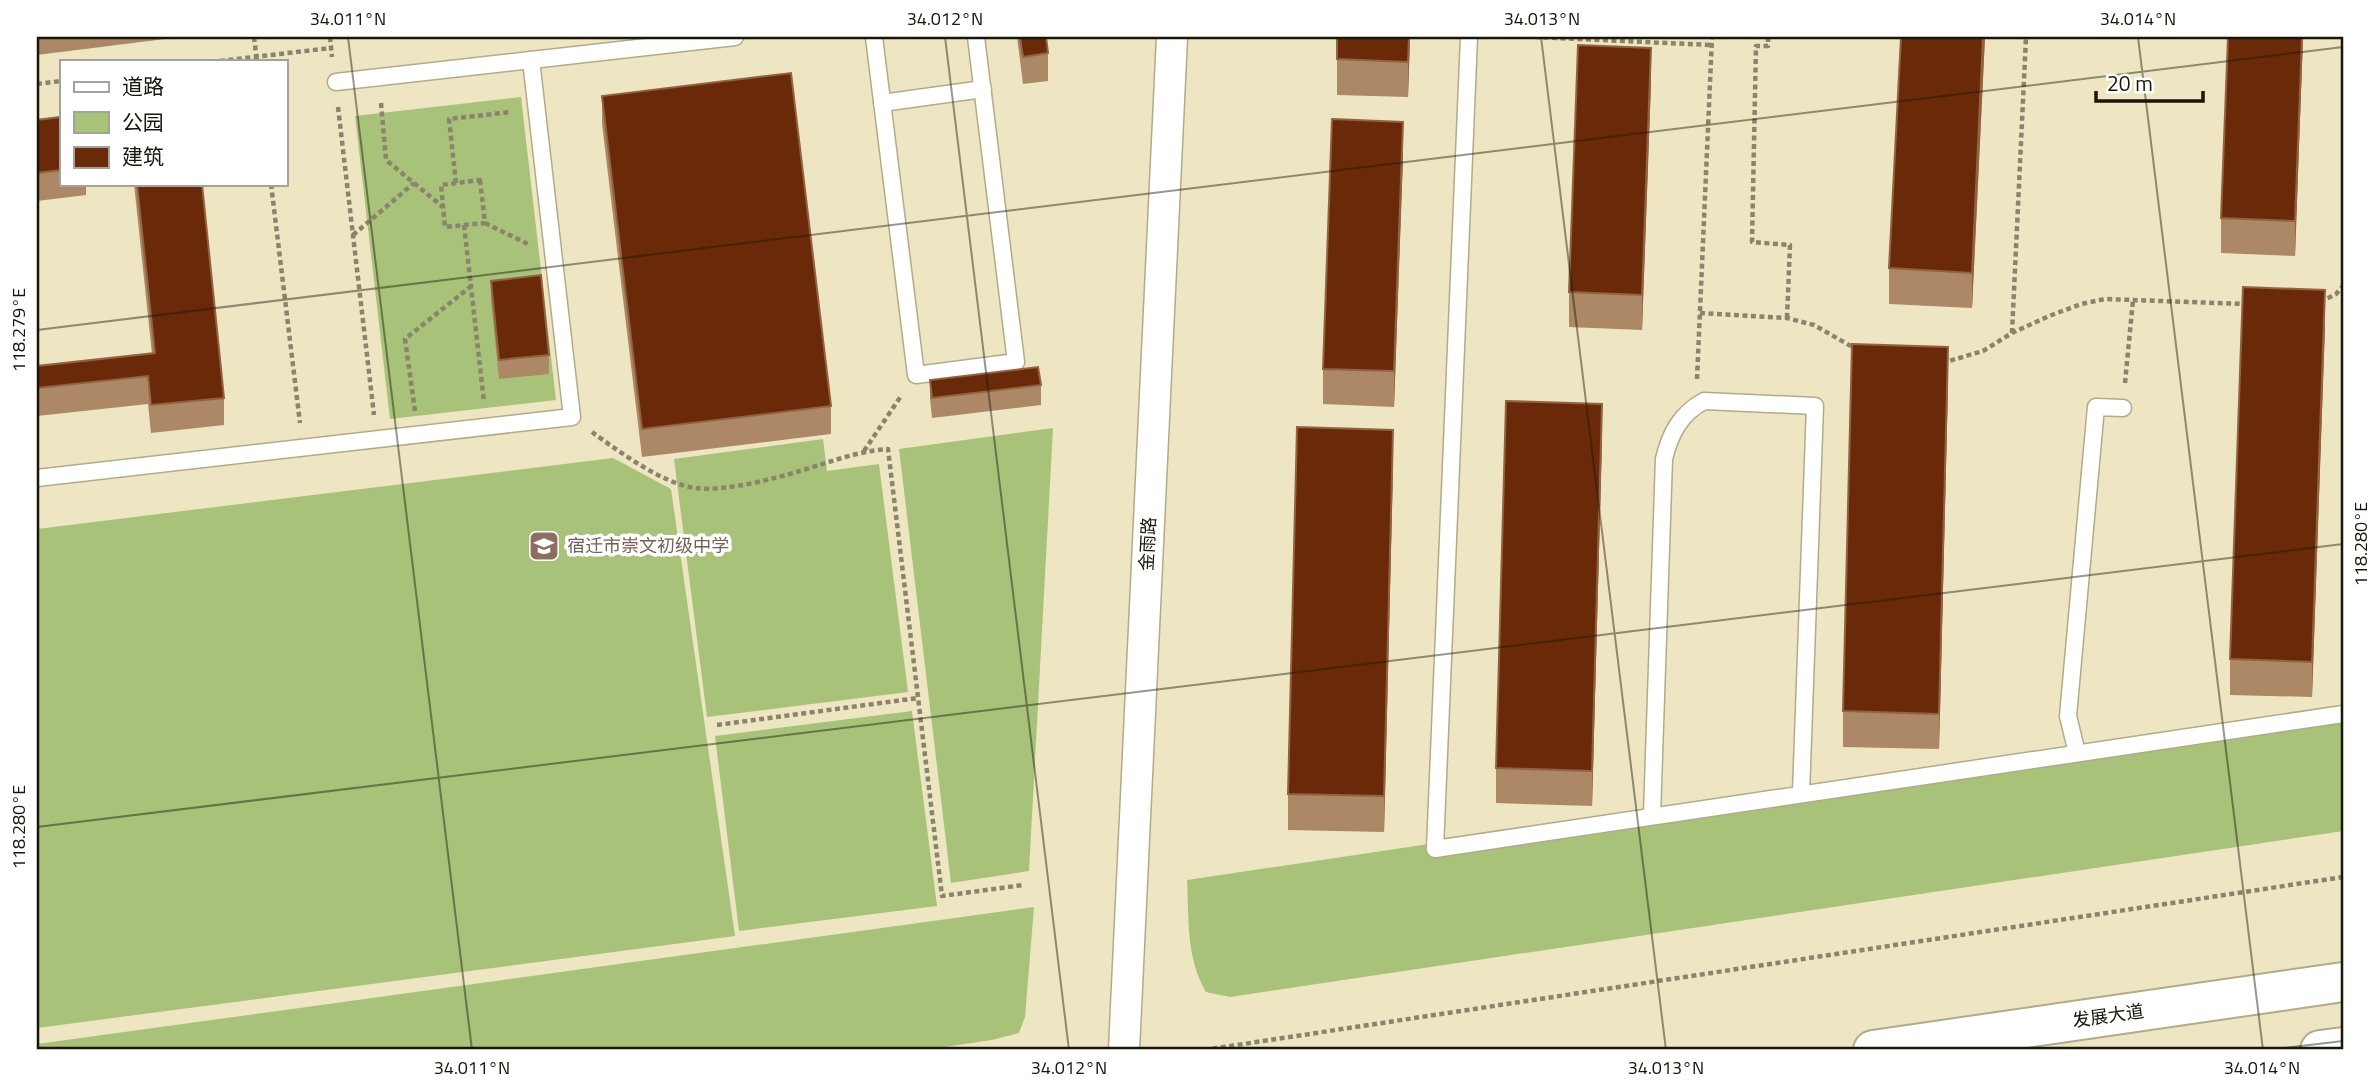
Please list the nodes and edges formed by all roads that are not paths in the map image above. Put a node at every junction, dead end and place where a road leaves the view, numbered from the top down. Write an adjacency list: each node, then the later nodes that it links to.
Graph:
1 (735, 37): 6 (lane)
2 (874, 37): 10 (lane)
3 (976, 37): 9 (lane)
4 (1172, 37): 19 (street, 金雨路)
5 (1469, 37): 16 (lane)
6 (714, 38): 7 (lane)
7 (531, 60): 8 (lane); 12 (lane)
8 (335, 82)
9 (983, 89): 10 (lane); 10 (lane)
10 (882, 103)
11 (2123, 408): 14 (lane)
12 (37, 478)
13 (2343, 714): 14 (lane)
14 (2077, 752): 15 (lane)
15 (1801, 793): 16 (lane); 16 (lane)
16 (1652, 815)
17 (2343, 982): 20 (main road, 发展大道)
18 (2343, 1047): 21 (main road)
19 (1124, 1050)
20 (1873, 1050)
21 (2320, 1050)

